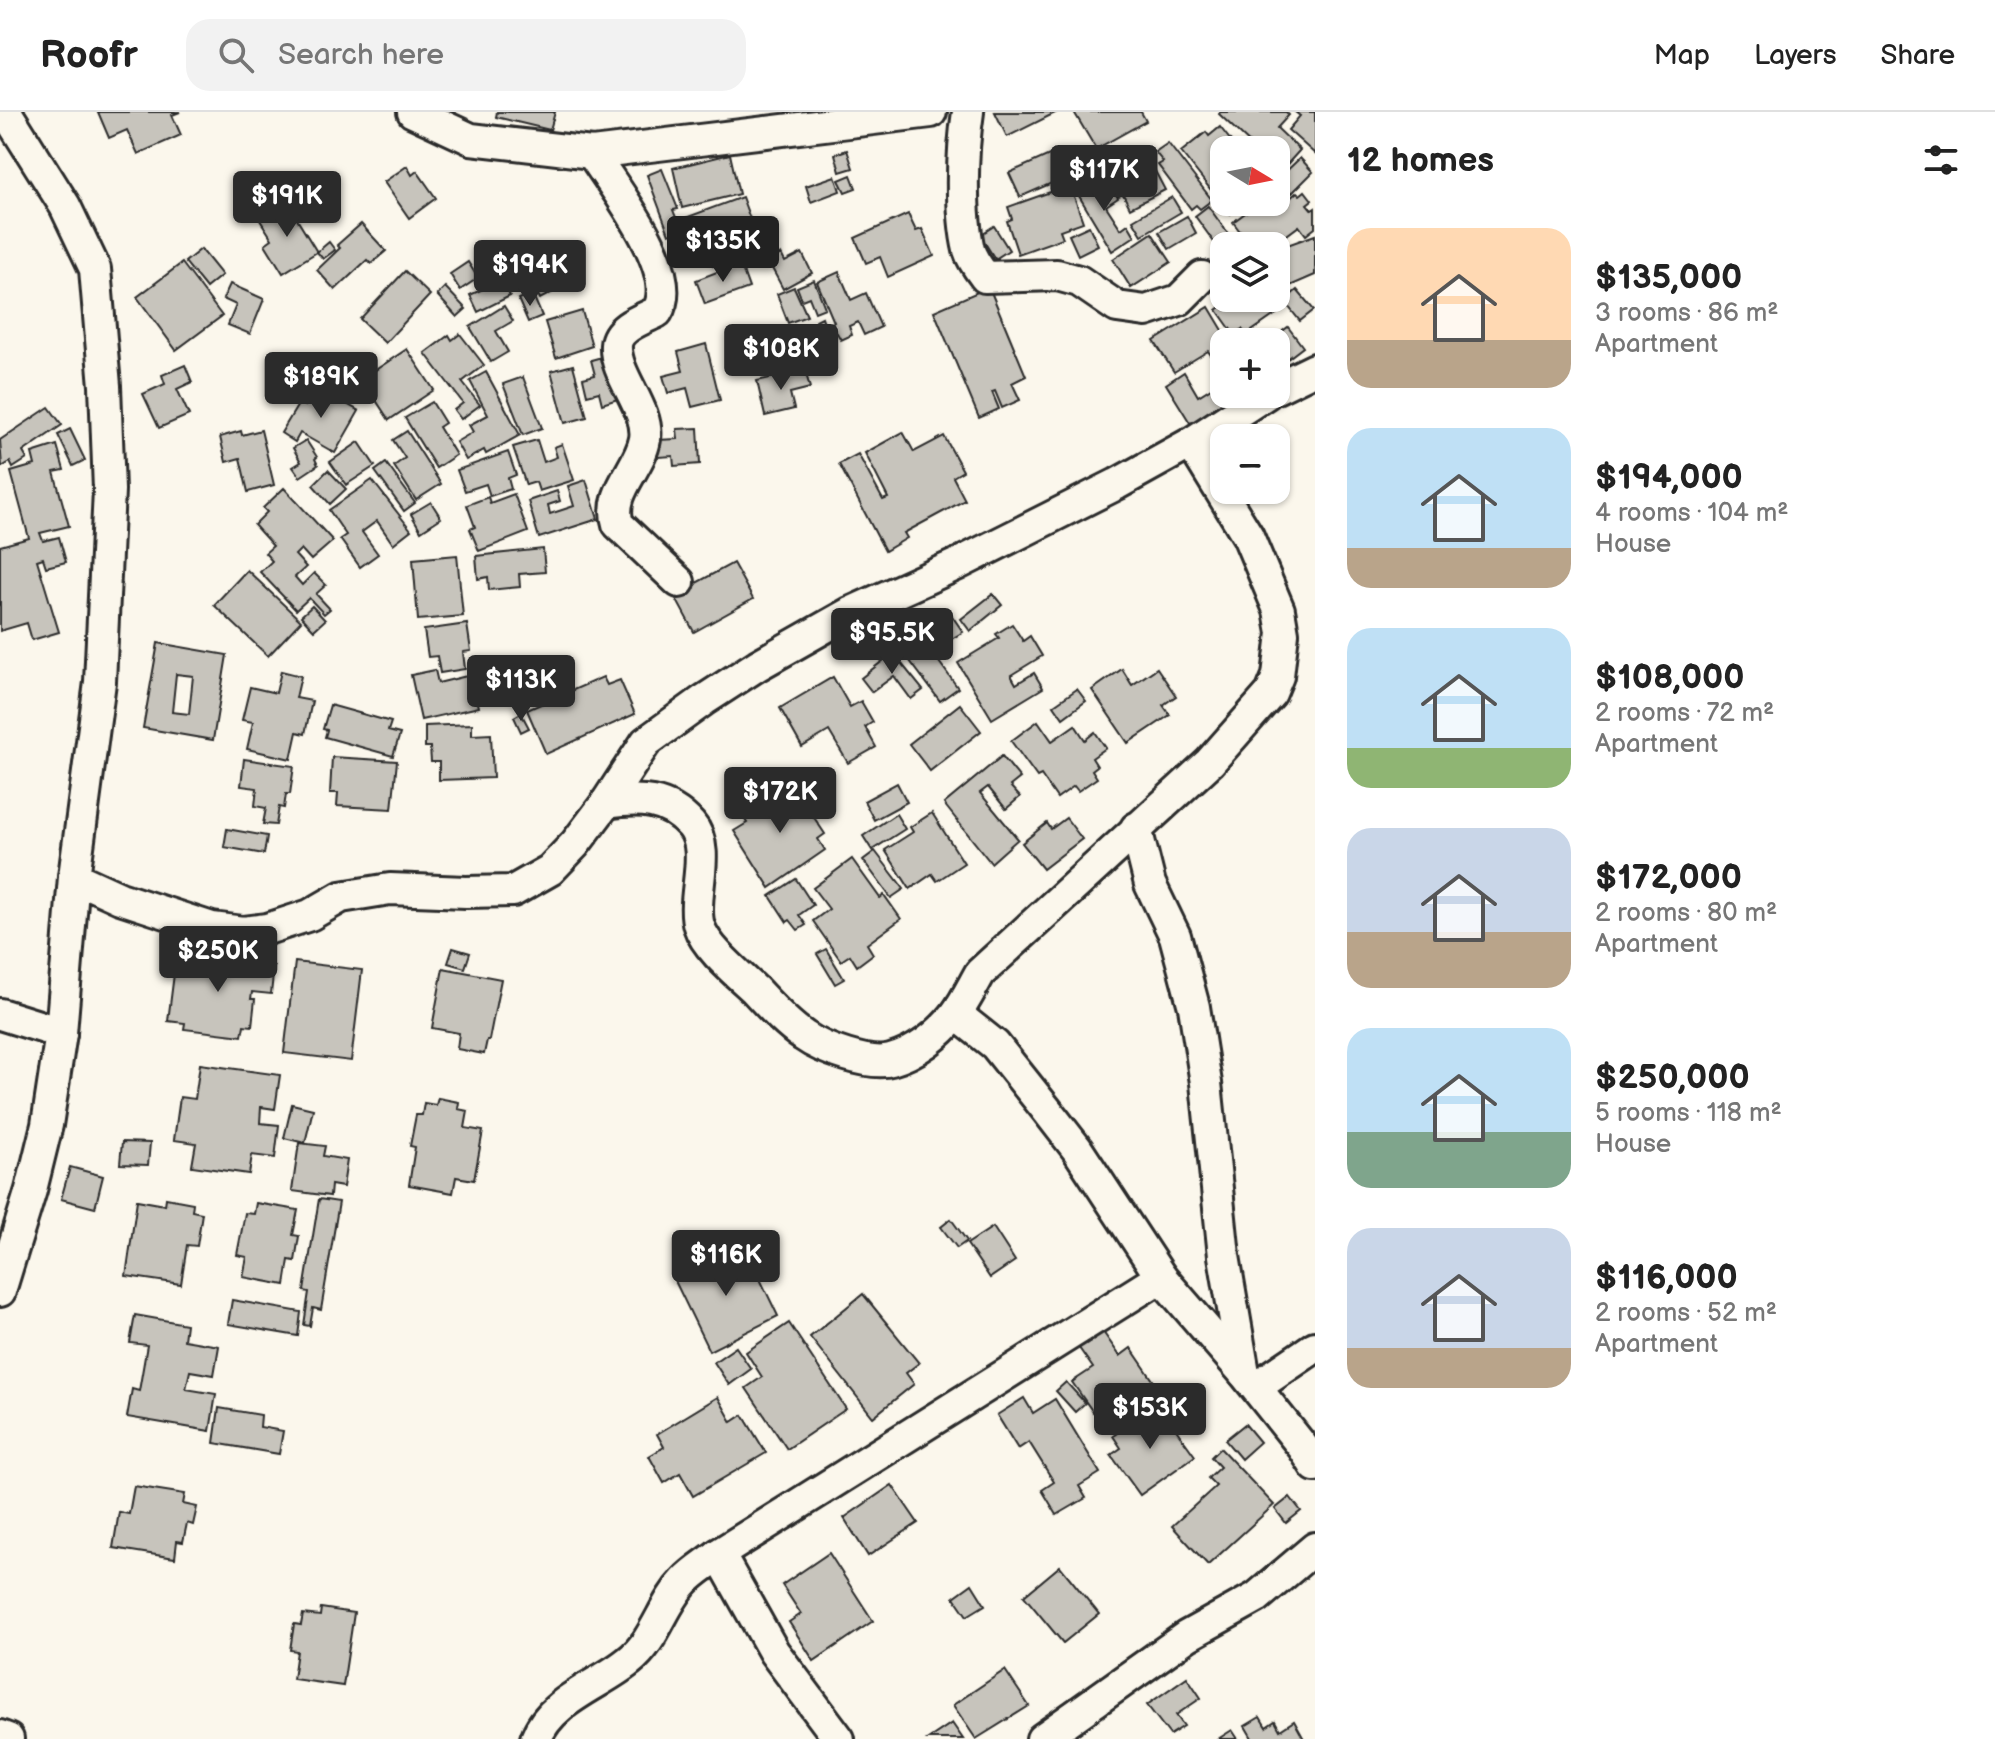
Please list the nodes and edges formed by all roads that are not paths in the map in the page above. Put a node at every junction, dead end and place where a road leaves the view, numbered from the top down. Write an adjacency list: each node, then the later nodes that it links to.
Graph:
1 (6, 112): 14 (street)
2 (413, 112): 5 (street)
3 (931, 112): 5 (street)
4 (968, 112): 6 (street)
5 (592, 153): 11 (street)
6 (1202, 277)
7 (1315, 369): 8 (street)
8 (1290, 381)
9 (1245, 408): 10 (street)
10 (1191, 443): 12 (street); 13 (street)
11 (679, 582)
12 (606, 803): 14 (street); 16 (street)
13 (1136, 828): 16 (street); 21 (street)
14 (74, 877): 17 (street)
15 (0, 1014): 17 (street)
16 (956, 1014): 18 (street)
17 (61, 1033): 19 (street)
18 (1161, 1277): 21 (street); 24 (street)
19 (0, 1291)
20 (1315, 1347): 21 (street)
21 (1250, 1380): 22 (street)
22 (1315, 1466)
23 (1315, 1548): 29 (street)
24 (719, 1554): 27 (street); 28 (street)
25 (0, 1736): 26 (street)
26 (8, 1739)
27 (536, 1739)
28 (839, 1739)
29 (1042, 1739)

